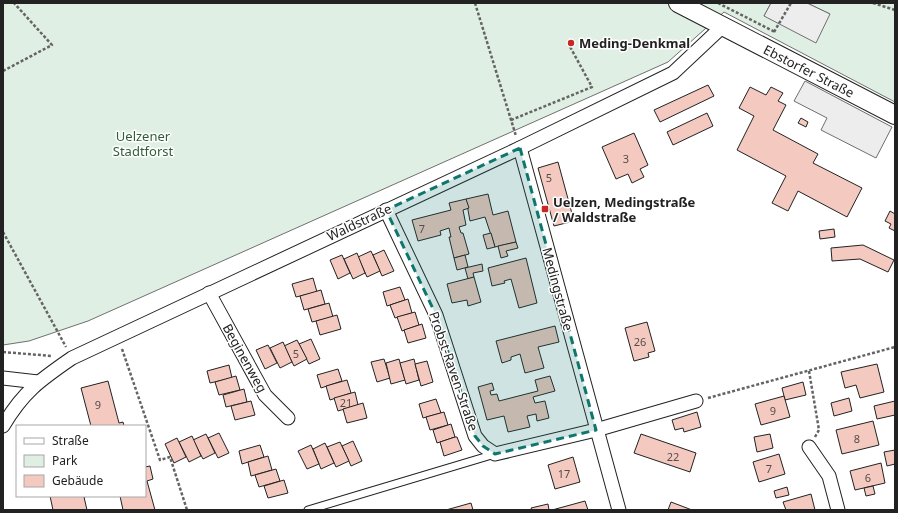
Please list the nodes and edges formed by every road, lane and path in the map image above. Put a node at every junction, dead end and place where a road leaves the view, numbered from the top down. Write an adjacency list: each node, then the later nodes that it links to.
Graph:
1 (14, 3): 10 (path)
2 (476, 3): 12 (path)
3 (678, 3): 8 (main road, Ebstorfer Straße)
4 (718, 3): 5 (path)
5 (791, 3)
6 (874, 3): 7 (path)
7 (895, 10)
8 (723, 26): 11 (main road, Ebstorfer Straße); 13 (street, Waldstraße)
9 (568, 43): 12 (path)
10 (3, 70)
11 (895, 115)
12 (511, 120): 13 (path)
13 (520, 148): 14 (street, Waldstraße); 27 (street, Medingstraße)
14 (386, 210): 16 (street, Waldstraße); 29 (street, Probst-Raven-Straße)
15 (3, 232): 20 (path)
16 (209, 293): 17 (street, Waldstraße); 25 (street, Beginenweg)
17 (118, 337): 20 (street, Waldstraße); 30 (path)
18 (895, 347): 21 (path)
19 (3, 352): 20 (path)
20 (72, 358): 23 (street, Waldstraße)
21 (809, 371): 24 (path); 28 (path)
22 (3, 378): 23 (street)
23 (38, 382): 26 (street, Waldstraße)
24 (696, 401): 27 (street)
25 (288, 418)
26 (3, 426)
27 (596, 430): 29 (street); 32 (street, Medingstraße)
28 (809, 447): 33 (street)
29 (495, 454): 31 (lane)
30 (187, 510)
31 (308, 510)
32 (619, 510)
33 (838, 510)

